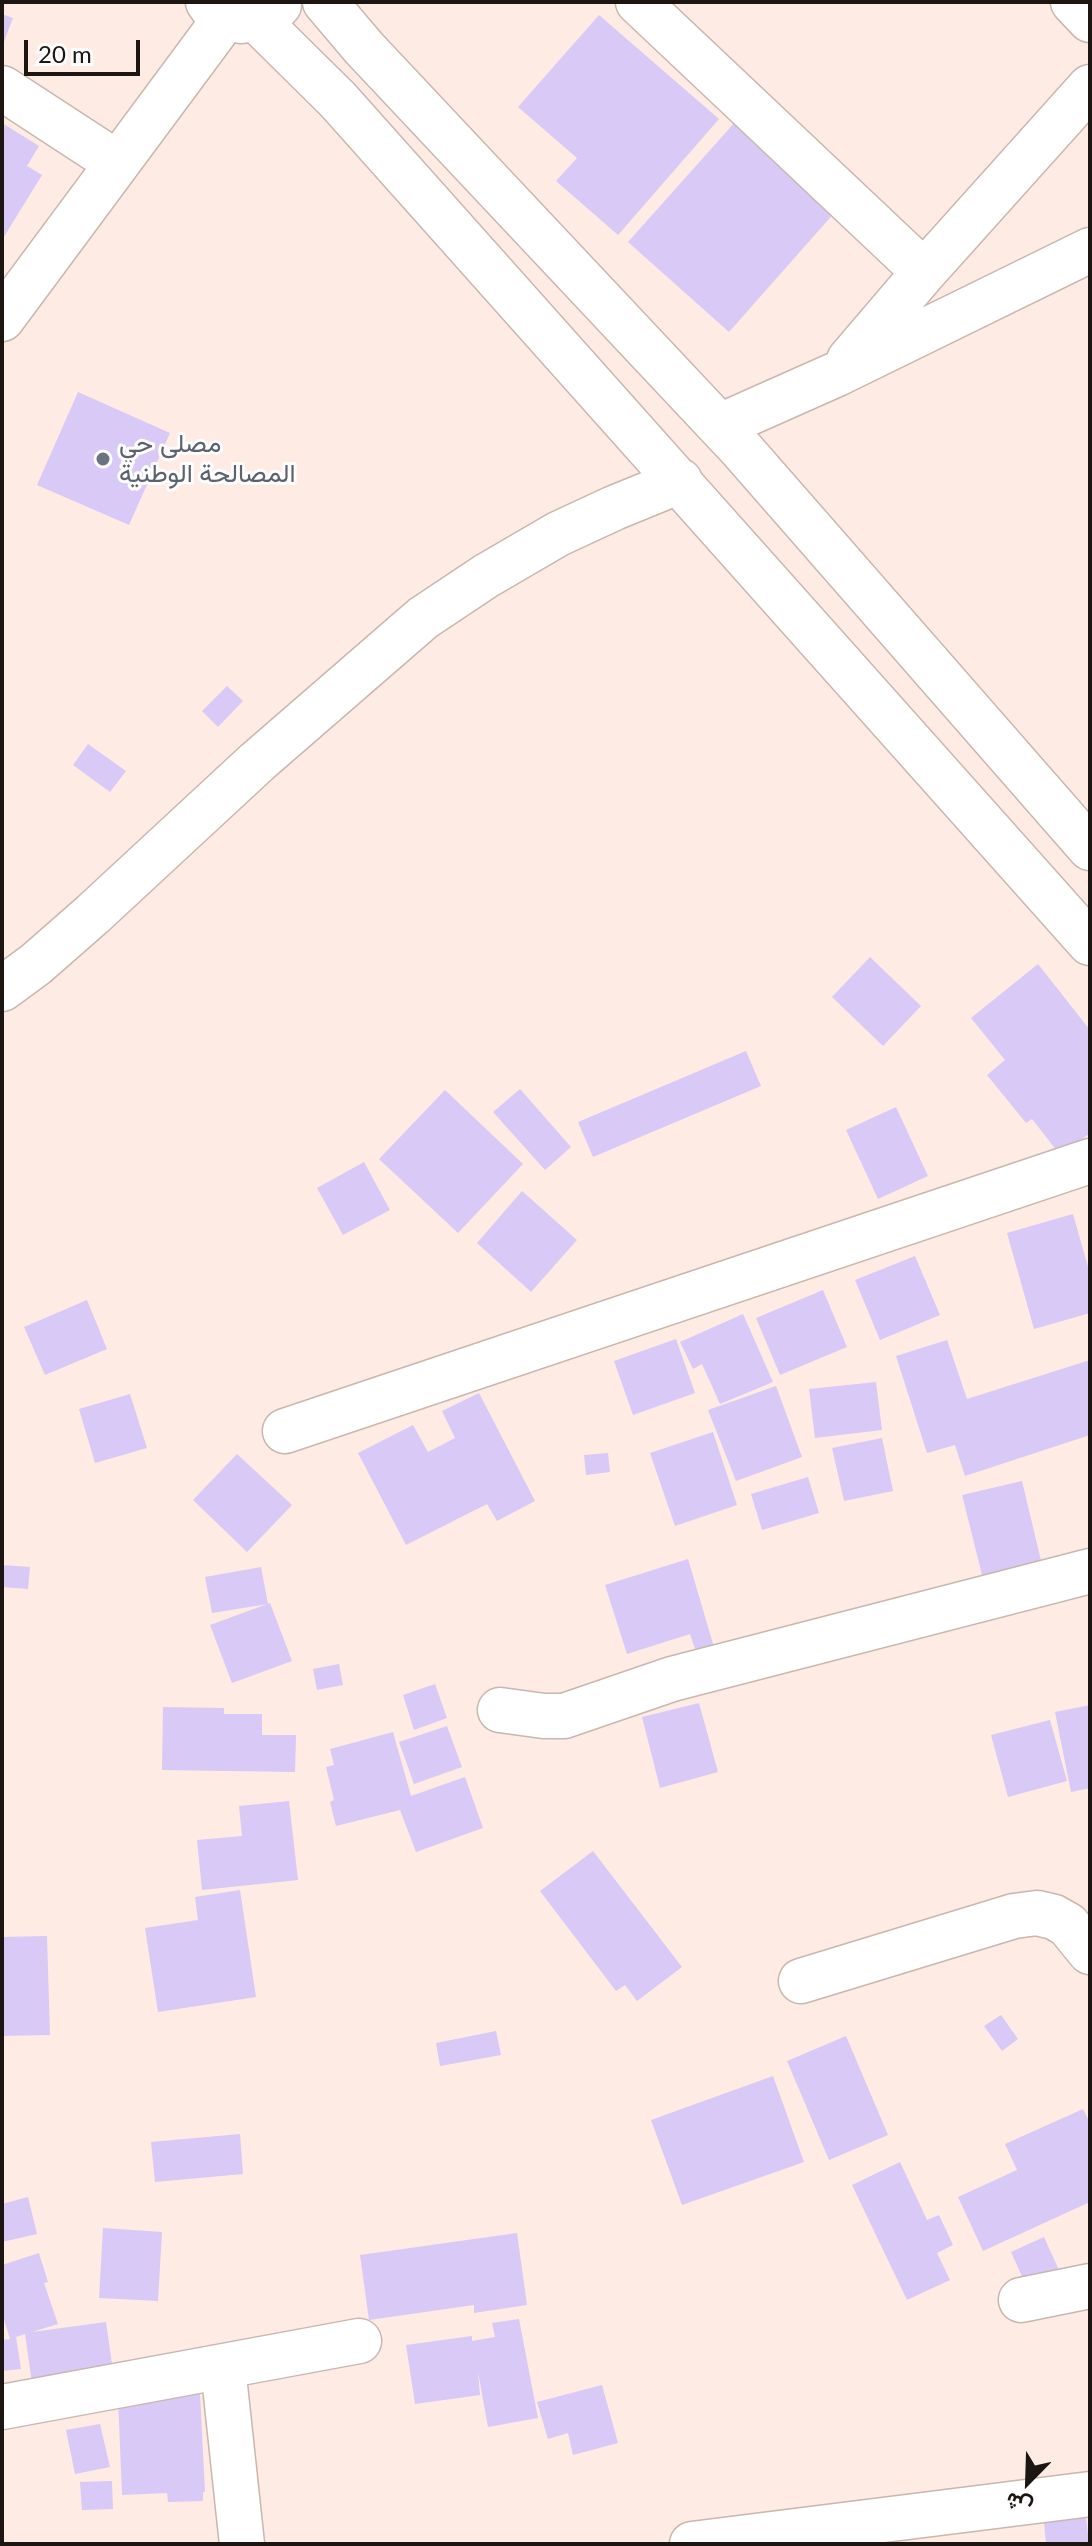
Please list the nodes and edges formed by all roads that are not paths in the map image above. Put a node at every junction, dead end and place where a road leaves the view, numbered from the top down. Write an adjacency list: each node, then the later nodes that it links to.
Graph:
1 (325, 2): 13 (street)
2 (638, 2): 10 (street)
3 (1073, 2): 5 (street)
4 (243, 10): 8 (street); 14 (street)
5 (1090, 20)
6 (1090, 87): 10 (street)
7 (2, 88): 8 (street)
8 (117, 163): 11 (street)
9 (1090, 250): 12 (street)
10 (924, 272): 12 (street)
11 (2, 319)
12 (837, 374): 13 (street)
13 (718, 424): 14 (street); 15 (street); 16 (street)
14 (637, 434): 15 (street)
15 (688, 491): 17 (street); 18 (street)
16 (1090, 848)
17 (1090, 943)
18 (2, 989)
19 (1090, 1161): 20 (street)
20 (285, 1431)
21 (1090, 1571): 22 (street)
22 (500, 1710)
23 (1090, 1952): 24 (street)
24 (801, 1981)
25 (1090, 2286): 26 (street)
26 (1021, 2300)
27 (359, 2341): 28 (street)
28 (223, 2367): 29 (street); 31 (street)
29 (2, 2407)
30 (1090, 2494): 32 (street)
31 (242, 2544)
32 (692, 2544)

